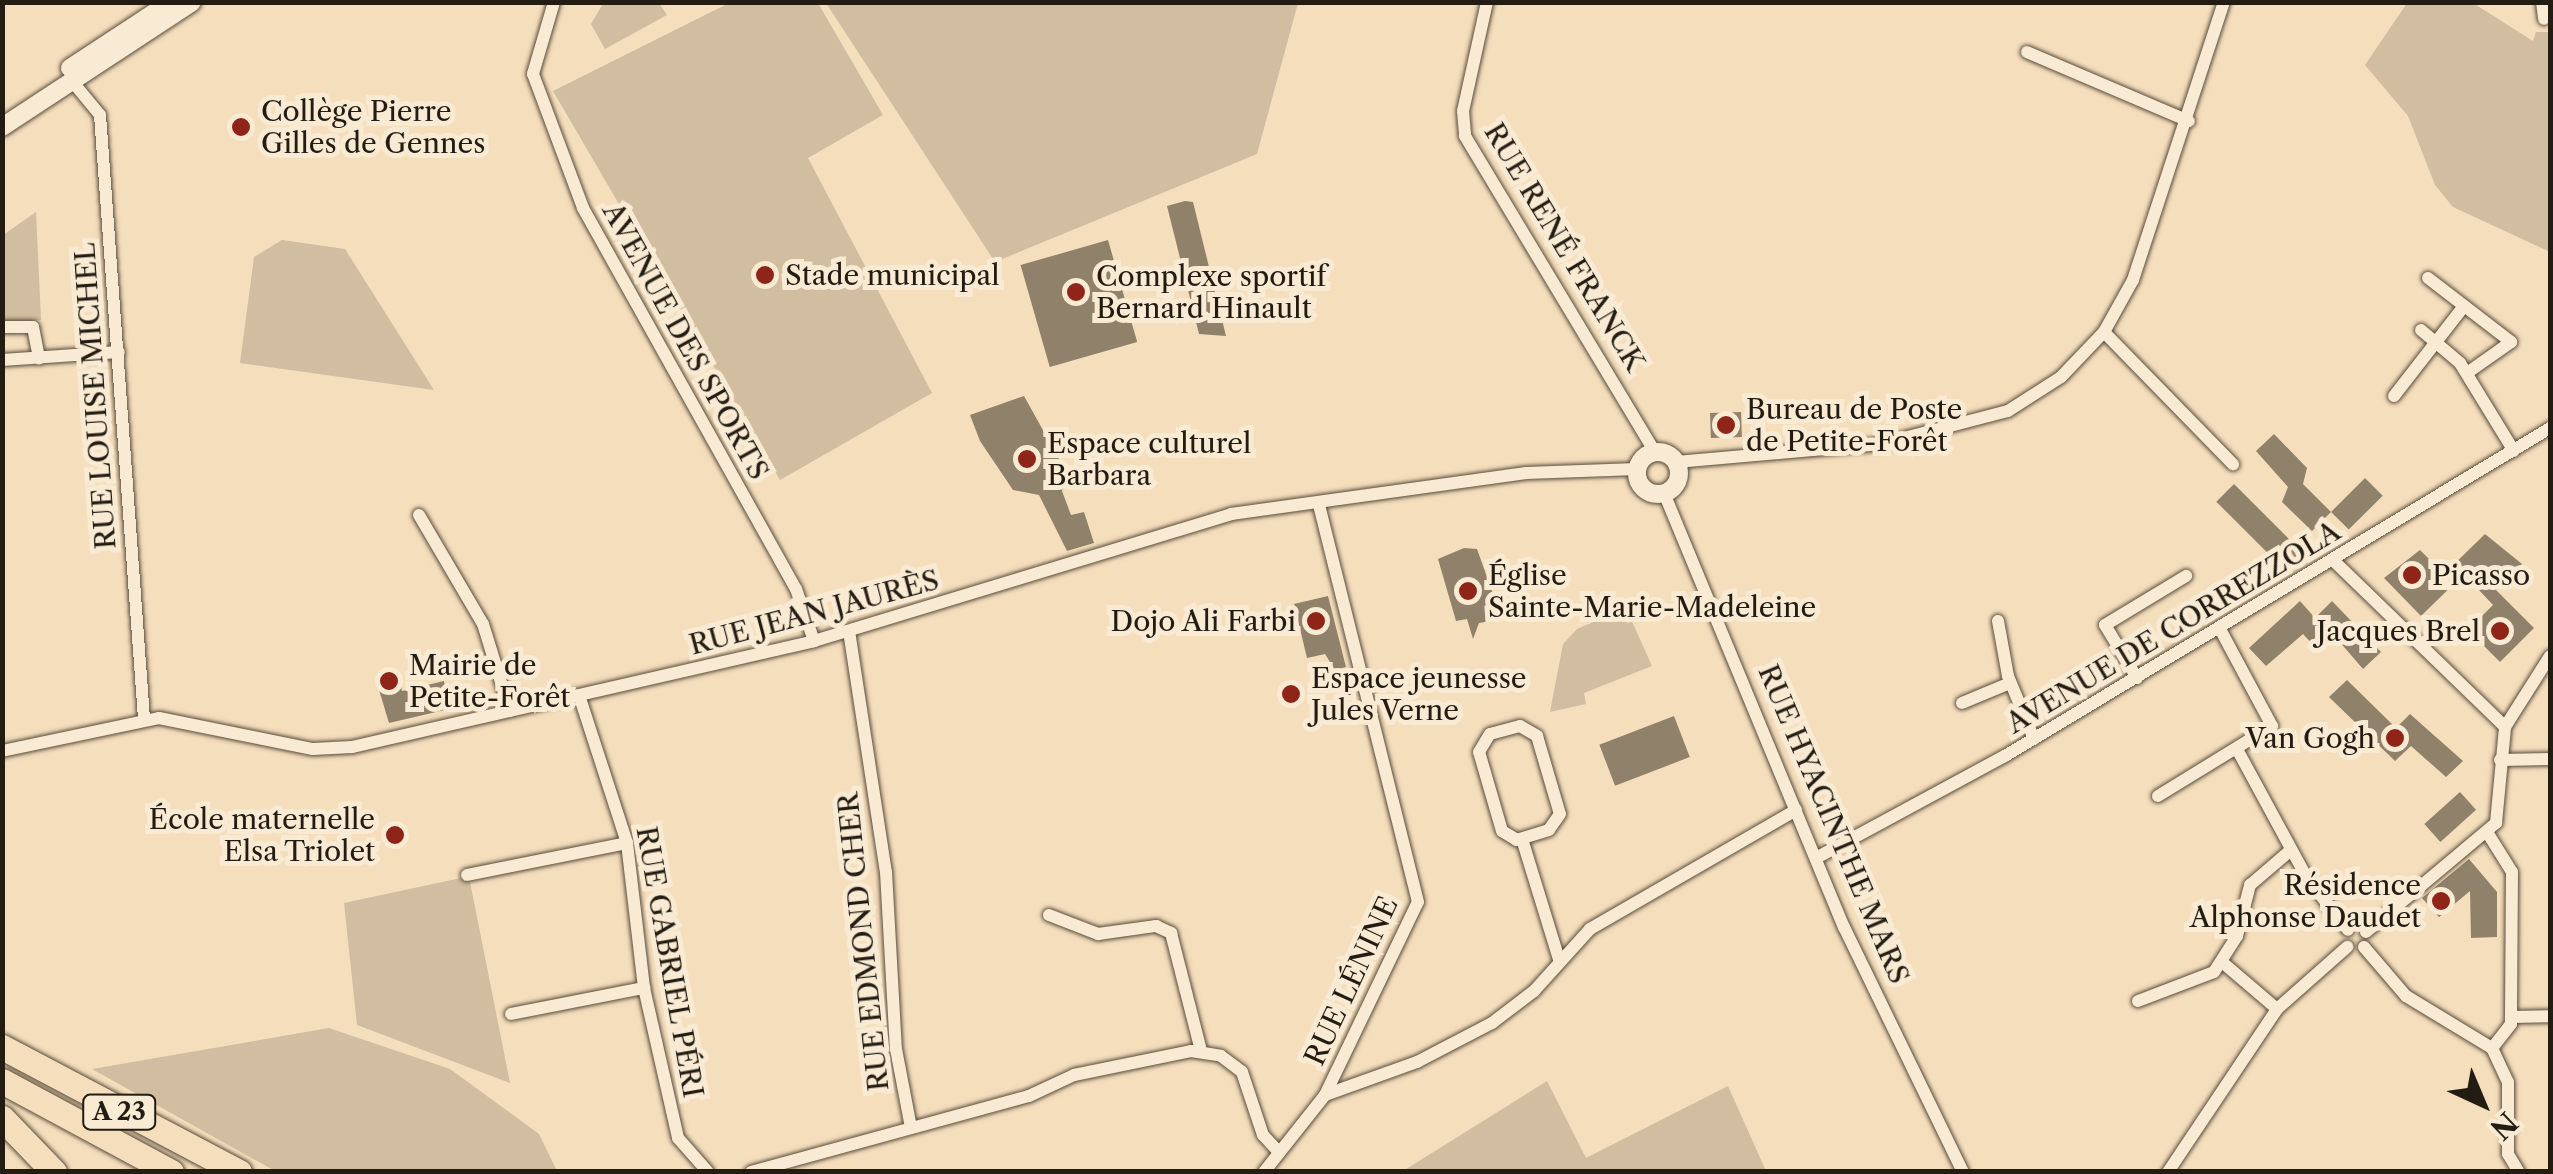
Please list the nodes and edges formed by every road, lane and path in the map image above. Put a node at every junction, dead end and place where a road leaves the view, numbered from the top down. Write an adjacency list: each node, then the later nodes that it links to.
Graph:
1 (170, 2): 10 (main road)
2 (192, 2): 9 (main road)
3 (554, 2): 38 (street, AVENUE DES SPORTS)
4 (1487, 2): 26 (street, RUE RENÉ FRANCK)
5 (2224, 2): 11 (street)
6 (2542, 2): 7 (street)
7 (2544, 18)
8 (2027, 52): 11 (street)
9 (72, 81): 12 (main road); 19 (street, RUE LOUISE MICHEL)
10 (2, 113)
11 (2189, 121): 17 (street)
12 (2, 127)
13 (2428, 278): 14 (street)
14 (2464, 306): 18 (street); 22 (street)
15 (2, 327): 20 (street)
16 (2421, 330): 18 (street)
17 (2104, 332): 27 (street); 28 (street)
18 (2436, 342): 22 (street); 23 (street)
19 (119, 352): 20 (street); 45 (street, RUE LOUISE MICHEL)
20 (40, 358): 21 (street)
21 (2, 360)
22 (2467, 373): 25 (street)
23 (2394, 396)
24 (2550, 428): 25 (street, AVENUE DE CORREZZOLA)
25 (2514, 451): 33 (street, AVENUE DE CORREZZOLA)
26 (1655, 452): 27 (main road); 29 (main road)
27 (1676, 462): 30 (main road)
28 (2233, 464)
29 (1637, 469): 30 (main road); 31 (street, RUE JEAN JAURÈS)
30 (1664, 494): 53 (street, RUE HYACINTHE MARS)
31 (1318, 502): 37 (street, RUE JEAN JAURÈS); 77 (street, RUE LÉNINE)
32 (419, 514): 44 (street)
33 (2335, 562): 36 (street, AVENUE DE CORREZZOLA); 46 (street)
34 (2186, 576): 40 (street)
35 (1998, 622): 41 (street)
36 (2220, 630): 40 (street, AVENUE DE CORREZZOLA); 49 (street)
37 (848, 632): 38 (street, RUE JEAN JAURÈS); 79 (street, RUE EDMOND CHER)
38 (814, 641): 42 (street, RUE JEAN JAURÈS)
39 (2550, 656): 46 (street)
40 (2136, 678): 47 (street, AVENUE DE CORREZZOLA)
41 (2010, 683): 43 (street); 47 (street)
42 (580, 696): 44 (street, RUE JEAN JAURÈS); 56 (street, RUE GABRIEL PÉRI)
43 (1962, 703)
44 (510, 711): 45 (street, RUE JEAN JAURÈS)
45 (144, 719): 48 (street, RUE JEAN JAURÈS)
46 (2505, 727): 51 (street)
47 (2034, 739): 58 (street, AVENUE DE CORREZZOLA)
48 (2, 751)
49 (2238, 752): 52 (street); 57 (street)
50 (2550, 759): 51 (street)
51 (2500, 760): 54 (street)
52 (2158, 796)
53 (1796, 810): 58 (street, RUE HYACINTHE MARS); 65 (street)
54 (2487, 832): 62 (street); 72 (street)
55 (1522, 839): 55 (street); 65 (street)
56 (627, 843): 59 (street); 67 (street, RUE GABRIEL PÉRI)
57 (2291, 850): 61 (street); 66 (street)
58 (1816, 858): 87 (street, RUE HYACINTHE MARS)
59 (467, 874)
60 (1049, 914): 75 (street)
61 (2348, 930): 62 (street); 63 (street)
62 (2366, 932): 64 (street)
63 (2347, 946): 64 (street); 69 (street)
64 (2364, 948): 74 (street)
65 (1559, 959): 77 (street)
66 (2222, 962): 68 (street); 69 (street)
67 (644, 988): 70 (street); 84 (street, RUE GABRIEL PÉRI)
68 (2138, 1001)
69 (2277, 1009): 88 (street)
70 (511, 1014)
71 (2550, 1016): 72 (street)
72 (2511, 1017): 74 (street)
73 (2, 1047): 83 (highway, A 23)
74 (2492, 1048): 89 (street)
75 (1202, 1051): 79 (street); 80 (street)
76 (2, 1081): 82 (highway, A 23)
77 (1325, 1095): 80 (street, RUE LÉNINE)
78 (2, 1118): 81 (highway)
79 (911, 1128): 85 (street)
80 (1279, 1152): 86 (street, RUE LÉNINE)
81 (54, 1172)
82 (170, 1172)
83 (240, 1172)
84 (708, 1172)
85 (751, 1172)
86 (1264, 1172)
87 (1963, 1172)
88 (2168, 1172)
89 (2519, 1172)

